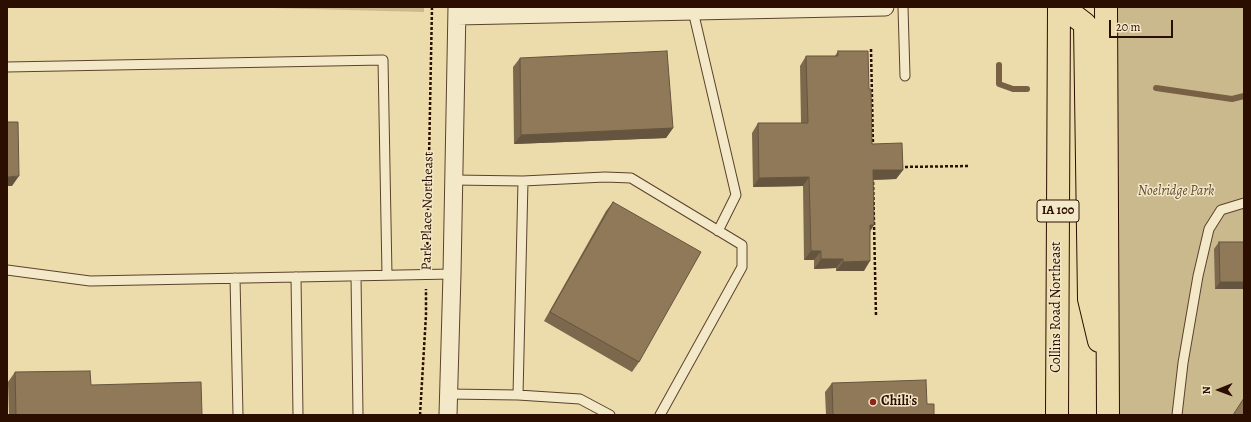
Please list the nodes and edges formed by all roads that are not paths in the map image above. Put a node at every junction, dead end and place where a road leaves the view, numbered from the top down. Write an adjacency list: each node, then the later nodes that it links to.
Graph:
1 (885, 7): 6 (street)
2 (903, 7): 9 (lane)
3 (1059, 7): 29 (highway, Collins Road Northeast / IA 100)
4 (1063, 7): 20 (highway)
5 (1106, 7): 20 (highway)
6 (693, 11): 7 (street); 13 (lane)
7 (457, 12): 10 (street, Park Place Northeast)
8 (7, 67): 16 (lane)
9 (905, 76)
10 (454, 180): 11 (lane); 15 (street, Park Place Northeast)
11 (523, 181): 13 (lane); 22 (lane)
12 (1244, 203): 31 (lane)
13 (718, 231): 28 (lane)
14 (7, 270): 19 (lane)
15 (452, 274): 16 (lane); 21 (street, Park Place Northeast)
16 (387, 275): 17 (lane)
17 (356, 276): 18 (lane); 25 (lane)
18 (296, 277): 19 (lane); 24 (lane)
19 (235, 278): 23 (lane)
20 (1108, 377): 30 (highway)
21 (448, 394): 22 (lane); 26 (street, Park Place Northeast)
22 (518, 395): 27 (lane)
23 (238, 415)
24 (298, 415)
25 (358, 415)
26 (448, 415)
27 (610, 415)
28 (660, 415)
29 (1057, 415)
30 (1108, 415)
31 (1178, 415)

